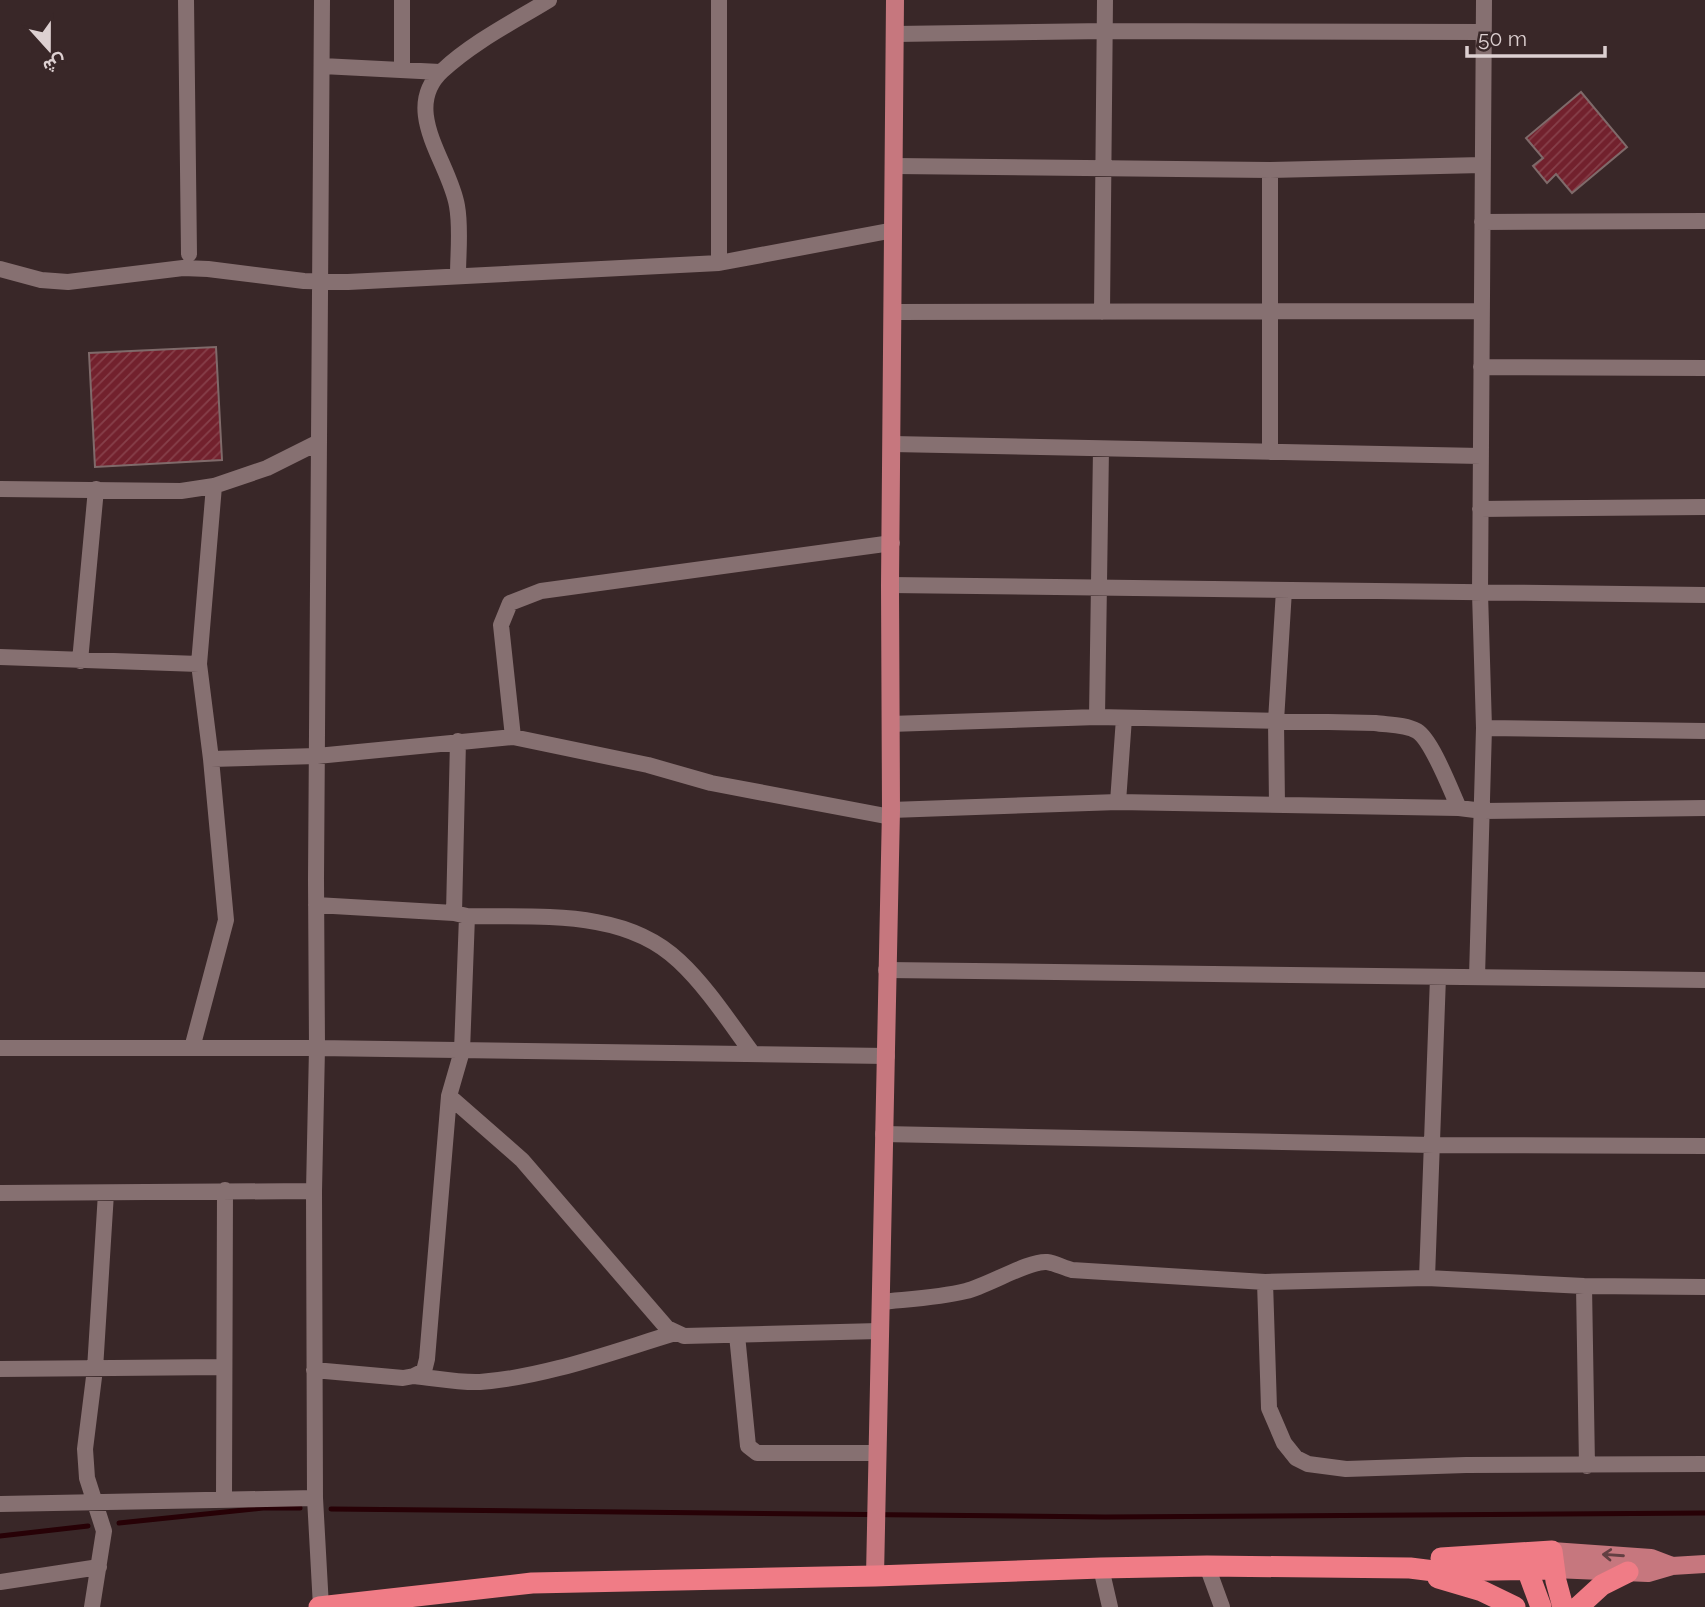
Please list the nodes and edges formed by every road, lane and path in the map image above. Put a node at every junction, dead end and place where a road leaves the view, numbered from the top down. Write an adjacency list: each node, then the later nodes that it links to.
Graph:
1 (186, 0): 22 (street)
2 (322, 0): 12 (street)
3 (402, 0): 13 (street)
4 (549, 0): 14 (street)
5 (719, 0): 23 (street)
6 (895, 0): 11 (main road)
7 (1105, 0): 9 (street)
8 (1484, 0): 10 (street)
9 (1106, 31): 10 (street); 11 (street); 17 (street)
10 (1483, 33): 15 (street)
11 (895, 34): 16 (main road)
12 (322, 66): 13 (street); 26 (street)
13 (402, 70): 14 (street)
14 (440, 72): 25 (street)
15 (1482, 165): 18 (street); 20 (street)
16 (894, 166): 17 (street); 21 (main road)
17 (1102, 169): 18 (street); 29 (street)
18 (1270, 170): 30 (street)
19 (1705, 221): 20 (street)
20 (1482, 222): 27 (street)
21 (894, 230): 23 (street); 28 (main road)
22 (189, 254)
23 (719, 263): 25 (street)
24 (0, 269): 26 (street)
25 (458, 275): 26 (street)
26 (321, 282): 33 (street)
27 (1482, 311): 30 (street); 31 (street)
28 (893, 312): 29 (street); 34 (main road)
29 (1102, 312): 30 (street)
30 (1270, 312): 36 (street)
31 (1481, 366): 32 (street); 37 (street)
32 (1705, 368)
33 (319, 442): 38 (street); 60 (street)
34 (892, 444): 35 (street); 43 (main road)
35 (1101, 449): 36 (street); 45 (street)
36 (1270, 452): 37 (street)
37 (1480, 456): 42 (street)
38 (214, 486): 40 (street); 51 (street)
39 (0, 489): 40 (street)
40 (96, 489): 50 (street)
41 (1705, 507): 42 (street)
42 (1480, 509): 47 (street)
43 (892, 543): 44 (main road); 58 (street)
44 (890, 585): 45 (street); 55 (main road)
45 (1099, 587): 46 (street); 52 (street)
46 (1284, 590): 47 (street); 54 (street)
47 (1480, 593): 48 (street); 56 (street)
48 (1705, 595)
49 (0, 657): 50 (street)
50 (80, 661): 51 (street)
51 (199, 664): 61 (street)
52 (1097, 716): 53 (street); 55 (street)
53 (1124, 719): 54 (street); 62 (street)
54 (1276, 720): 63 (street); 64 (street)
55 (890, 724): 67 (main road)
56 (1484, 728): 57 (street); 66 (street)
57 (1705, 731)
58 (513, 737): 59 (street); 67 (street)
59 (458, 741): 60 (street); 69 (street)
60 (317, 756): 61 (street); 68 (street)
61 (211, 759): 75 (street)
62 (1118, 802): 63 (street); 67 (street)
63 (1277, 805): 64 (street)
64 (1459, 808): 66 (street)
65 (1705, 808): 66 (street)
66 (1483, 811): 72 (street)
67 (891, 814): 70 (main road)
68 (316, 905): 69 (street); 76 (street)
69 (461, 915): 77 (street); 78 (street)
70 (886, 970): 71 (street); 79 (main road)
71 (1438, 977): 72 (street); 82 (street)
72 (1476, 977): 73 (street)
73 (1705, 980)
74 (0, 1044): 75 (street)
75 (192, 1048): 76 (street)
76 (317, 1048): 77 (street); 85 (street)
77 (462, 1051): 78 (street); 80 (street)
78 (753, 1054): 79 (street)
79 (887, 1056): 81 (main road)
80 (449, 1096): 94 (street); 100 (street)
81 (883, 1134): 82 (street); 92 (main road)
82 (1433, 1145): 83 (street); 88 (street)
83 (1705, 1146)
84 (225, 1190): 85 (street); 87 (street); 96 (street)
85 (314, 1191): 99 (street)
86 (0, 1193): 87 (street)
87 (106, 1193): 98 (street)
88 (1427, 1278): 89 (street); 90 (street)
89 (1265, 1282): 92 (street); 103 (street)
90 (1584, 1286): 91 (street); 103 (street)
91 (1705, 1287)
92 (880, 1302): 93 (main road)
93 (879, 1331): 95 (street); 101 (main road)
94 (675, 1333): 95 (street); 100 (street)
95 (737, 1335): 101 (street)
96 (224, 1367): 98 (street); 105 (street)
97 (0, 1369): 98 (street)
98 (95, 1369): 106 (street)
99 (314, 1370): 100 (street); 104 (street)
100 (414, 1376)
101 (878, 1453): 117 (main road)
102 (1705, 1464): 103 (street)
103 (1587, 1466)
104 (315, 1498): 105 (street); 121 (street)
105 (224, 1500): 106 (street)
106 (94, 1502): 107 (street); 113 (street)
107 (0, 1504)
108 (1525, 1560): 109 (highway); 115 (highway); 125 (highway)
109 (1553, 1560): 112 (main road, one-way to 109); 116 (main road); 126 (highway)
110 (1705, 1564): 112 (main road)
111 (1207, 1566): 114 (highway); 115 (highway); 123 (street)
112 (1672, 1566): 116 (main road)
113 (99, 1567): 118 (street); 120 (street)
114 (1101, 1568): 117 (highway); 122 (street)
115 (1415, 1569): 124 (highway)
116 (1628, 1572): 127 (highway)
117 (875, 1576): 119 (highway)
118 (0, 1582)
119 (426, 1601): 121 (highway)
120 (92, 1607)
121 (320, 1607)
122 (1110, 1607)
123 (1222, 1607)
124 (1516, 1607)
125 (1541, 1607)
126 (1563, 1607)
127 (1578, 1607)

